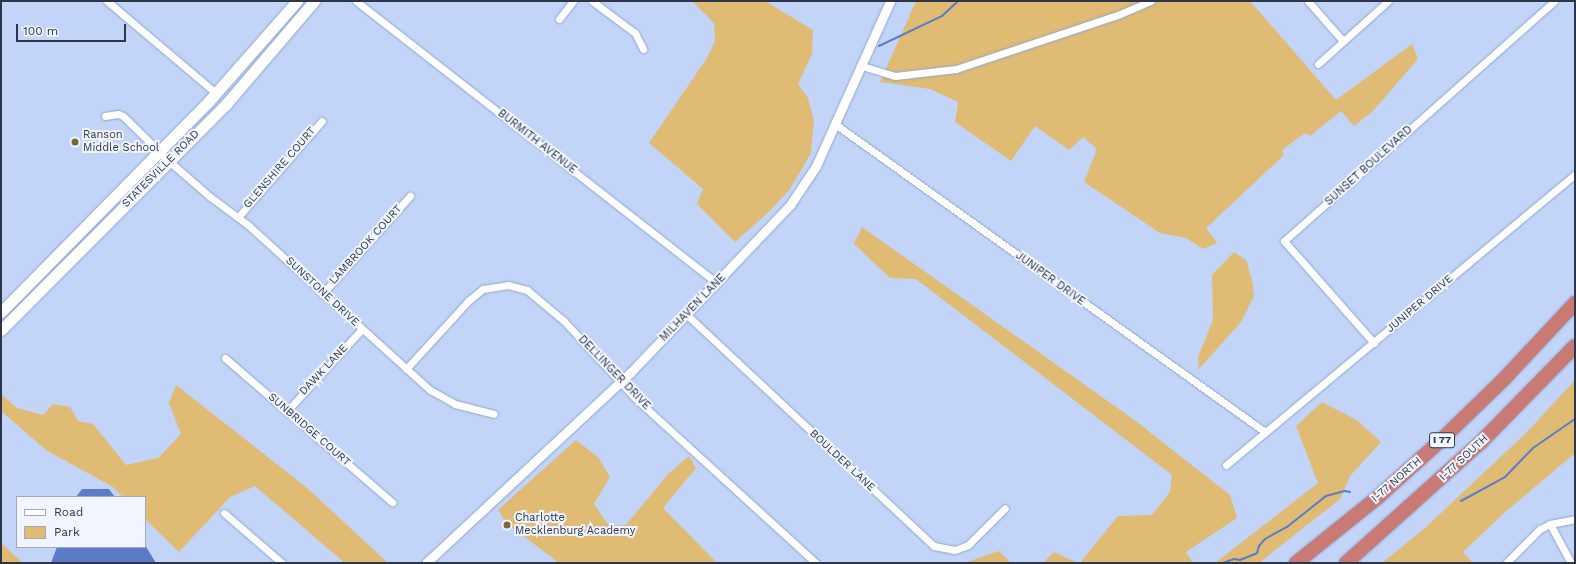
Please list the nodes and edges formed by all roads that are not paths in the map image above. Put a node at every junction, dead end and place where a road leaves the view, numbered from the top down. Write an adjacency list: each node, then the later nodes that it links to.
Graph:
1 (107, 1): 17 (street)
2 (297, 1): 17 (main road, STATESVILLE ROAD)
3 (314, 1): 22 (main road, STATESVILLE ROAD)
4 (356, 1): 26 (street, BURMITH AVENUE)
5 (573, 1): 12 (street)
6 (592, 1): 14 (street)
7 (890, 1): 16 (street, MILHAVEN LANE)
8 (1150, 1): 16 (street)
9 (1308, 1): 13 (street)
10 (1388, 1): 13 (street)
11 (1554, 1): 33 (street, SUNSET BOULEVARD)
12 (559, 19)
13 (1343, 41): 15 (street)
14 (643, 49)
15 (1318, 64)
16 (862, 66): 20 (street, MILHAVEN LANE)
17 (216, 93): 21 (main road, STATESVILLE ROAD)
18 (104, 116): 21 (street, SUNSTONE DRIVE)
19 (322, 121): 25 (street, GLENSHIRE COURT)
20 (835, 124): 26 (street, MILHAVEN LANE); 40 (street, JUNIPER DRIVE)
21 (159, 152): 22 (street, SUNSTONE DRIVE); 29 (main road, STATESVILLE ROAD)
22 (170, 162): 25 (street, SUNSTONE DRIVE); 32 (main road, STATESVILLE ROAD)
23 (1575, 174): 33 (street, JUNIPER DRIVE)
24 (410, 196): 27 (street, LAMBROOK COURT)
25 (239, 216): 27 (street, SUNSTONE DRIVE)
26 (717, 283): 30 (street, MILHAVEN LANE)
27 (322, 294): 31 (street, SUNSTONE DRIVE)
28 (1575, 303): 51 (highway, I-77 NORTH / I 77)
29 (1, 312)
30 (687, 315): 37 (street, MILHAVEN LANE); 43 (street, BOULDER LANE)
31 (362, 329): 36 (street, SUNSTONE DRIVE); 38 (street, DAWK LANE)
32 (1, 330)
33 (1374, 343): 40 (street, JUNIPER DRIVE)
34 (1575, 346): 47 (highway, I-77 SOUTH / I 77)
35 (226, 358): 38 (street, SUNBRIDGE COURT)
36 (406, 369): 37 (street, DELLINGER DRIVE); 39 (street, SUNSTONE DRIVE)
37 (620, 382): 49 (street, MILHAVEN LANE); 50 (street, DELLINGER DRIVE)
38 (287, 411): 42 (street, SUNBRIDGE COURT)
39 (494, 414)
40 (1265, 432): 41 (street, JUNIPER DRIVE)
41 (1226, 465)
42 (392, 502)
43 (1005, 508)
44 (224, 513): 48 (street)
45 (1575, 519): 46 (street)
46 (1550, 524): 54 (street); 55 (street)
47 (1375, 536): 52 (highway, I 77); 53 (highway, I-77 SOUTH / I 77)
48 (282, 563)
49 (426, 563)
50 (816, 563)
51 (1296, 563)
52 (1336, 563)
53 (1346, 563)
54 (1506, 563)
55 (1571, 563)

